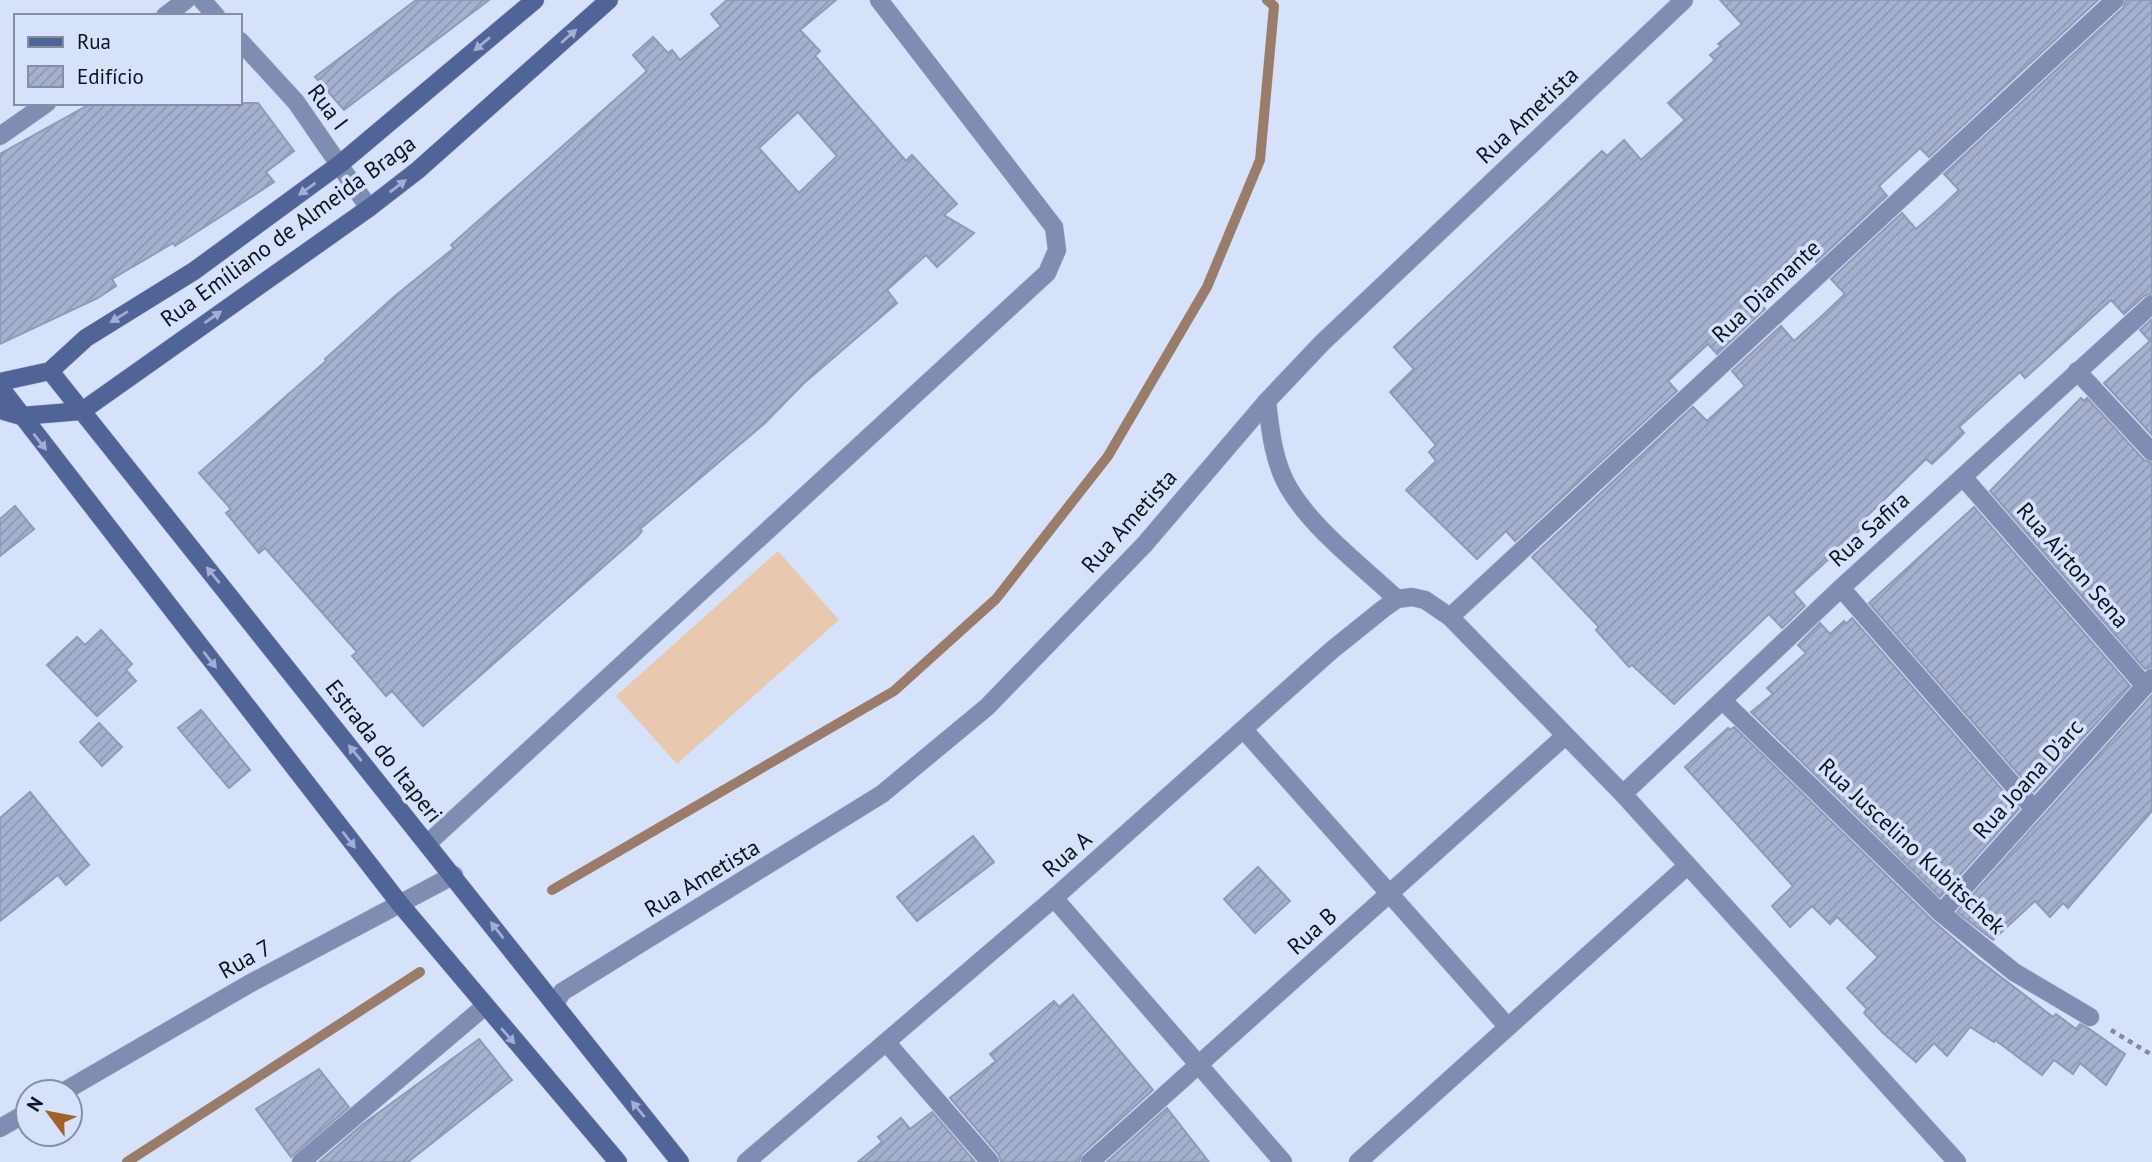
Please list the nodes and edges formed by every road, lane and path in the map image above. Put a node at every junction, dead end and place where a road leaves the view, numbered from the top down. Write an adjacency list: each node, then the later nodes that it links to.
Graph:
1 (186, 0): 8 (street)
2 (202, 0): 9 (street)
3 (535, 0): 13 (street, Rua Emíliano de Almeida Braga, one-way to 13)
4 (609, 0): 14 (street, Rua Emíliano de Almeida Braga, one-way to 4)
5 (879, 0): 34 (street)
6 (1684, 0): 19 (street, Rua Ametista)
7 (2115, 0): 27 (street, Rua Diamante)
8 (168, 14)
9 (214, 14)
10 (242, 43): 13 (street, Rua I)
11 (44, 105): 12 (street)
12 (0, 136)
13 (340, 164): 14 (street, Rua I); 16 (street, Rua Emíliano de Almeida Braga, one-way to 16)
14 (369, 208): 21 (street, Rua Emíliano de Almeida Braga, one-way to 14)
15 (2152, 304): 17 (street, Rua Safira)
16 (50, 371): 18 (street); 21 (street, Estrada do Itaperi)
17 (2077, 371): 23 (street); 24 (street, Rua Safira)
18 (0, 385): 22 (street)
19 (1267, 401): 26 (street); 41 (street, Rua Ametista)
20 (0, 410): 22 (street)
21 (82, 411): 22 (street); 34 (street, Estrada do Itaperi, one-way to 21)
22 (21, 416): 39 (street, one-way to 39)
23 (2152, 452)
24 (1963, 477): 25 (street, Rua Safira); 28 (street, Rua Airton Sena)
25 (1841, 587): 29 (street, Rua Safira); 33 (street)
26 (1397, 599): 27 (street); 30 (street, Rua A)
27 (1450, 617): 31 (street)
28 (2149, 682): 33 (street, Rua Joana D'arc)
29 (1723, 701): 32 (street, Rua Safira); 40 (street, Rua Juscelino Kubitschek)
30 (1244, 730): 37 (street); 38 (street, Rua A)
31 (1566, 736): 32 (street); 37 (street, Rua B)
32 (1623, 794): 35 (street)
33 (2034, 809): 40 (street, Rua Joana D'arc)
34 (427, 844): 36 (street, Estrada do Itaperi)
35 (1687, 866): 44 (street); 49 (street)
36 (454, 876): 39 (street, Rua 7); 41 (street, Estrada do Itaperi, one-way to 36)
37 (1389, 894): 44 (street); 47 (street, Rua B)
38 (1054, 898): 45 (street, Rua A); 47 (street)
39 (400, 904): 42 (street); 48 (street, Rua 7)
40 (1941, 913): 43 (street, Rua Juscelino Kubitschek)
41 (555, 1004): 52 (street, Estrada do Itaperi, one-way to 41)
42 (484, 1007): 50 (street); 51 (street, one-way to 51)
43 (2090, 1017): 46 (path)
44 (1508, 1027): 57 (street)
45 (886, 1042): 53 (street, Rua A); 54 (street)
46 (2152, 1055)
47 (1199, 1065): 55 (street, Rua B); 56 (street)
48 (84, 1080)
49 (1950, 1160)
50 (301, 1162)
51 (618, 1162)
52 (680, 1162)
53 (746, 1162)
54 (990, 1162)
55 (1090, 1162)
56 (1283, 1162)
57 (1358, 1162)

